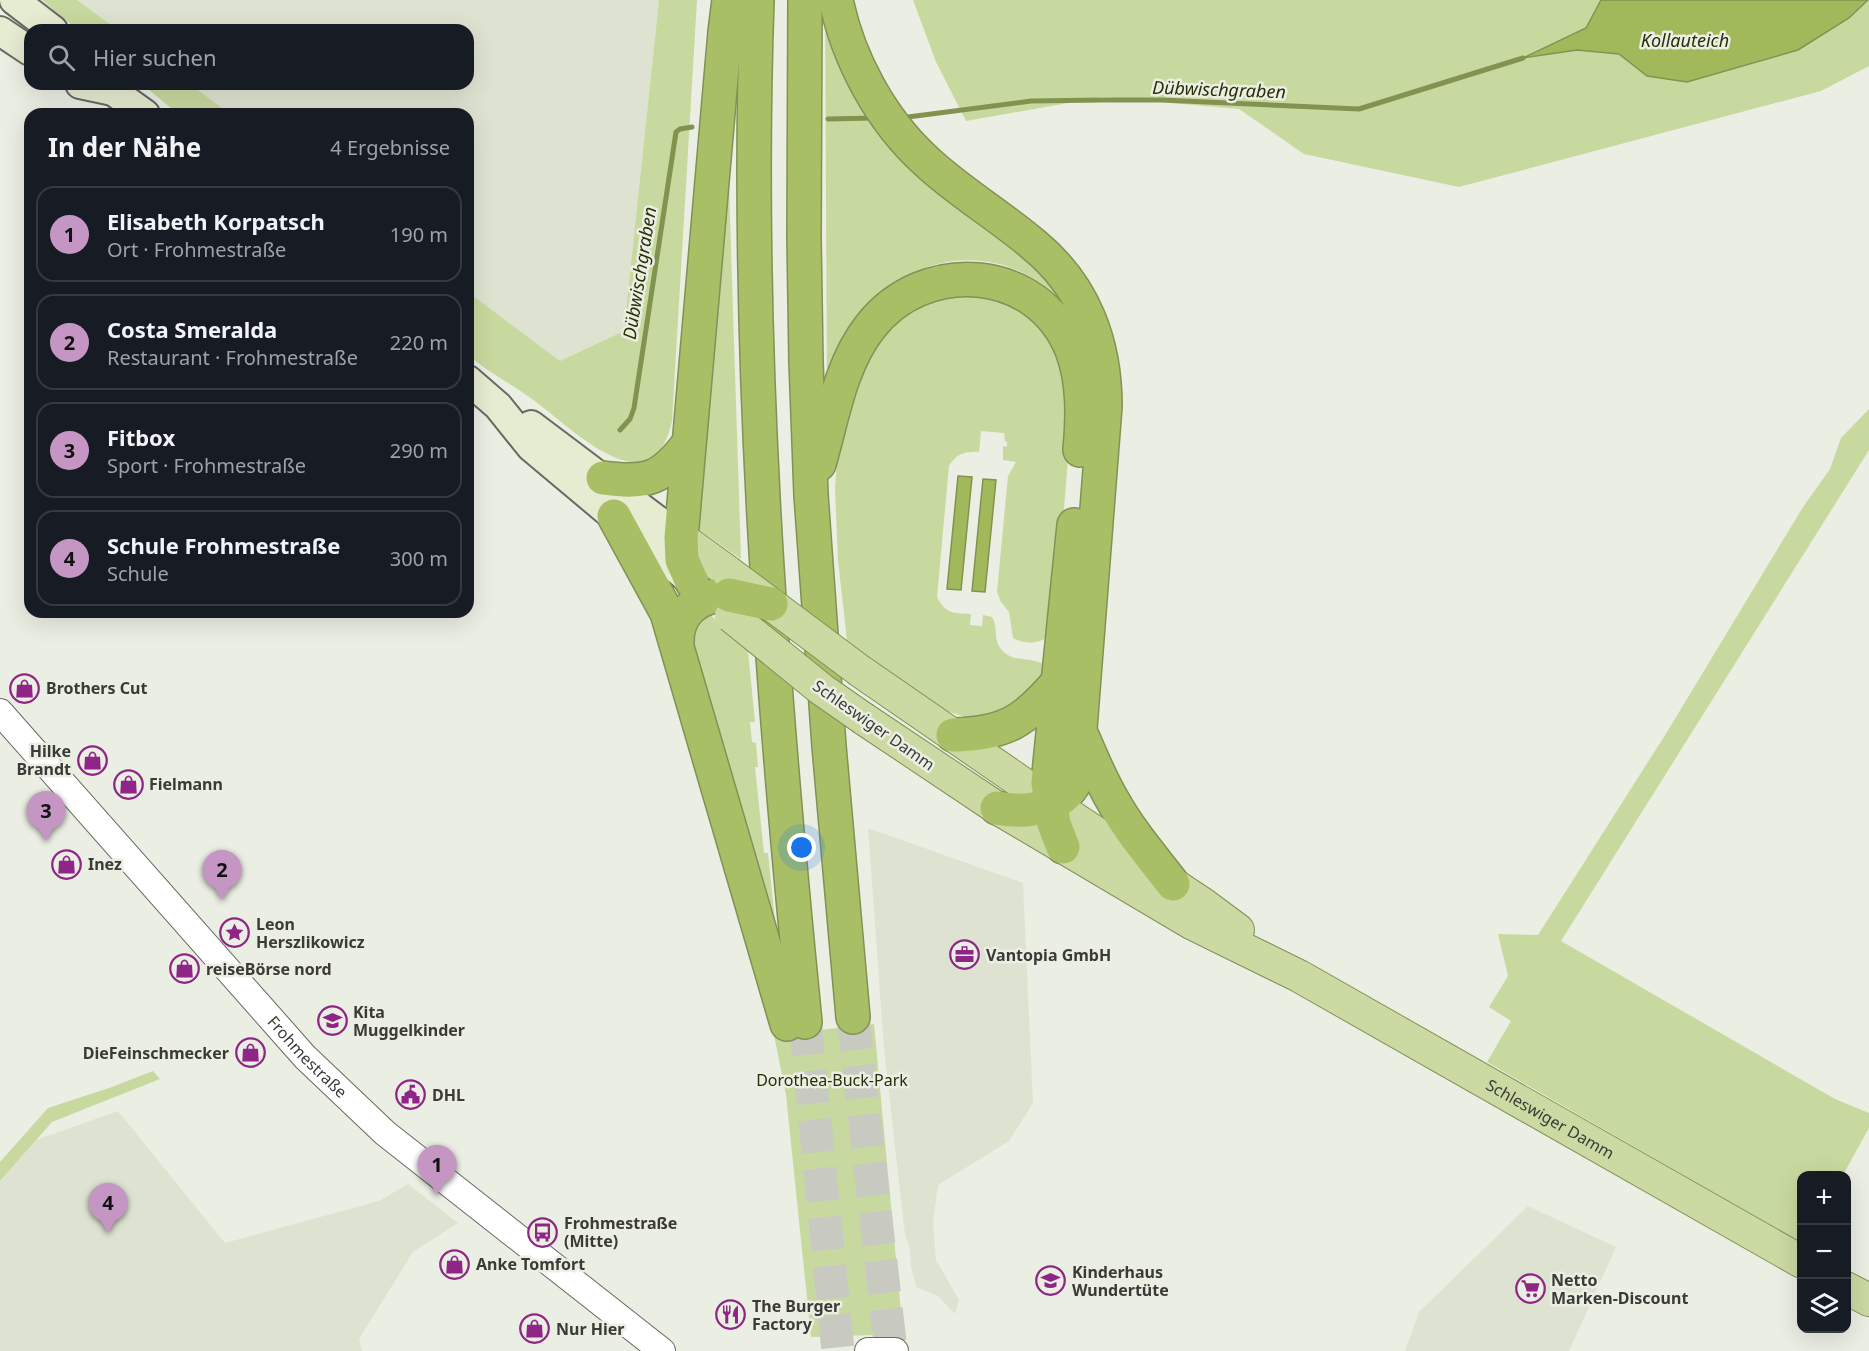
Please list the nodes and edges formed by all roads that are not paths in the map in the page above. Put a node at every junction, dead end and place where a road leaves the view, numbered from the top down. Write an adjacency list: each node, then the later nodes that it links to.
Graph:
1 (14, 0): 6 (main road)
2 (729, 0): 13 (highway)
3 (757, 0): 20 (highway)
4 (805, 0): 15 (highway)
5 (836, 0): 23 (highway)
6 (45, 24)
7 (0, 31): 8 (main road)
8 (24, 47)
9 (115, 90): 10 (main road)
10 (137, 108)
11 (474, 385): 12 (main road, Schleswiger Damm)
12 (498, 406): 14 (main road, Schleswiger Damm); 16 (main road, Schleswiger Damm)
13 (689, 443): 14 (highway); 17 (highway)
14 (603, 478): 17 (main road, Schleswiger Damm)
15 (811, 495): 21 (highway); 30 (highway)
16 (615, 516): 18 (main road, Schleswiger Damm); 20 (highway)
17 (681, 538): 18 (highway)
18 (718, 592): 19 (highway, bridge); 20 (highway); 26 (main road, Schleswiger Damm, bridge)
19 (771, 603): 24 (main road, Schleswiger Damm, bridge)
20 (677, 643)
21 (1059, 681): 24 (highway); 25 (highway)
22 (0, 712): 34 (street, Frohmestraße)
23 (1080, 731): 25 (highway); 28 (highway)
24 (953, 735): 25 (main road, Schleswiger Damm)
25 (1051, 803): 26 (highway); 27 (highway); 28 (main road, Schleswiger Damm)
26 (997, 808): 27 (main road, Schleswiger Damm)
27 (1063, 847): 29 (main road, Schleswiger Damm)
28 (1173, 884): 29 (main road, Schleswiger Damm)
29 (1299, 976): 31 (main road, Schleswiger Damm)
30 (853, 1017)
31 (1797, 1259)
32 (1851, 1291): 33 (main road)
33 (1869, 1300)
34 (662, 1351)
35 (868, 1351): 36 (street)
36 (895, 1351)

